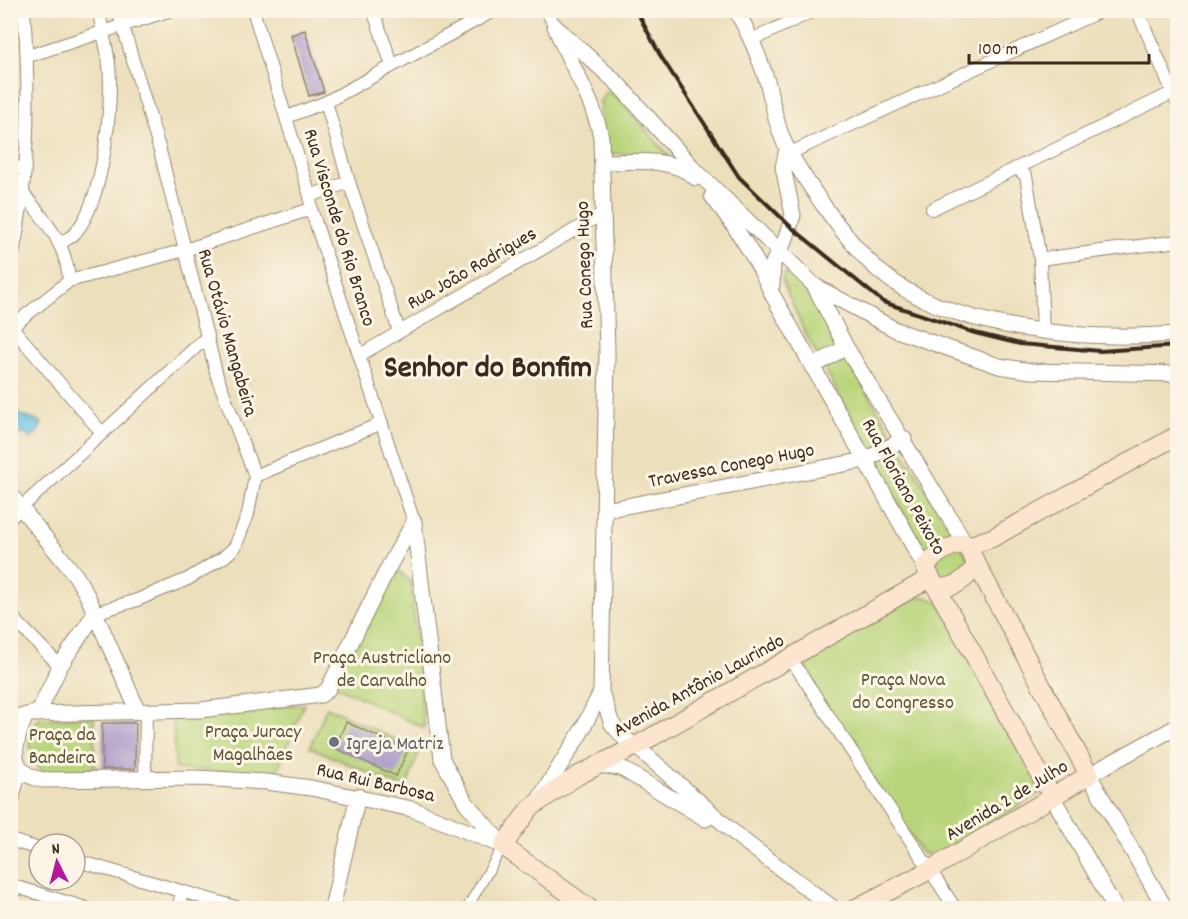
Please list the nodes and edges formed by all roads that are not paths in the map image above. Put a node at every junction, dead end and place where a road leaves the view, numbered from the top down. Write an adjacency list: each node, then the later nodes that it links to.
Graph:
1 (99, 10): 16 (street)
2 (118, 10): 15 (street, Rua Otávio Mangabeira)
3 (171, 10): 15 (street)
4 (373, 10): 20 (street)
5 (495, 10): 20 (street)
6 (546, 10): 14 (street)
7 (736, 10): 17 (street)
8 (815, 10): 17 (street)
9 (1103, 10): 25 (street)
10 (1137, 10): 21 (street)
11 (24, 12): 13 (street); 18 (street)
12 (256, 12): 24 (street, Rua Visconde do Rio Branco)
13 (10, 16)
14 (555, 26): 19 (street, Rua Floriano Peixoto); 22 (street, Rua Conego Hugo)
15 (122, 27): 16 (street); 37 (street, Rua Otávio Mangabeira)
16 (101, 33): 18 (street); 36 (street)
17 (752, 40): 25 (street)
18 (28, 56): 28 (street)
19 (595, 63): 22 (street); 38 (street, Rua Floriano Peixoto)
20 (392, 65): 23 (street)
21 (1176, 95): 29 (street)
22 (587, 98): 26 (street, Rua Conego Hugo)
23 (326, 102): 24 (street); 30 (street, Rua Visconde do Rio Branco)
24 (287, 117): 32 (street, Rua Visconde do Rio Branco)
25 (788, 151): 38 (street); 46 (street)
26 (602, 159): 34 (street, Rua Conego Hugo); 43 (street, Rua Floriano Peixoto)
27 (10, 167): 28 (street)
28 (25, 168): 31 (street)
29 (1018, 169): 33 (street); 39 (street)
30 (349, 182): 32 (street); 45 (street, Rua Visconde do Rio Branco)
31 (22, 192): 36 (street); 40 (street)
32 (311, 203): 37 (street); 50 (street, Rua Visconde do Rio Branco)
33 (932, 209)
34 (602, 214): 45 (street, Rua João Rodrigues); 61 (street, Rua Conego Hugo)
35 (1178, 241): 39 (street)
36 (61, 243): 41 (street)
37 (185, 250): 41 (street); 48 (street, Rua Otávio Mangabeira)
38 (778, 251): 42 (street, Rua Floriano Peixoto); 43 (street)
39 (1040, 260): 46 (street)
40 (10, 267)
41 (69, 281): 44 (street)
42 (814, 285): 49 (street, Rua Floriano Peixoto); 52 (street)
43 (772, 294): 51 (street, Rua Floriano Peixoto)
44 (11, 326): 54 (street)
45 (399, 331): 50 (street, Rua João Rodrigues)
46 (1043, 333): 47 (street)
47 (1178, 334)
48 (208, 336): 54 (street); 59 (street, Rua Otávio Mangabeira)
49 (846, 347): 51 (street); 56 (street, Rua Floriano Peixoto)
50 (360, 355): 53 (street, Rua Visconde do Rio Branco)
51 (812, 367): 58 (street, Rua Floriano Peixoto)
52 (1178, 374)
53 (382, 423): 59 (street); 63 (street, Rua Visconde do Rio Branco)
54 (102, 433): 62 (street)
55 (1178, 435): 64 (main road)
56 (904, 440): 58 (street, Travessa Conego Hugo); 64 (street, Rua Floriano Peixoto)
57 (1178, 448): 64 (main road)
58 (865, 460): 61 (street, Travessa Conego Hugo); 66 (street, Rua Floriano Peixoto)
59 (255, 476): 68 (street, Rua Otávio Mangabeira)
60 (10, 494): 62 (street)
61 (605, 510): 72 (street, Rua Conego Hugo)
62 (16, 513): 68 (street)
63 (414, 522): 65 (street); 67 (street)
64 (971, 554): 66 (main road); 66 (main road); 80 (main road, Rua Floriano Peixoto)
65 (389, 566): 67 (street); 73 (street)
66 (930, 577): 70 (main road, Avenida Antônio Laurindo); 83 (main road, Rua Floriano Peixoto)
67 (420, 578): 89 (street)
68 (95, 613): 71 (street); 73 (street)
69 (10, 615): 71 (street)
70 (791, 659): 77 (main road, Avenida Antônio Laurindo); 91 (street)
71 (60, 666): 74 (street)
72 (601, 692): 77 (street); 85 (street)
73 (142, 711): 74 (street); 81 (street)
74 (32, 714): 75 (street); 78 (street)
75 (10, 715)
76 (1178, 726): 80 (street, Avenida 2 de Julho)
77 (636, 746): 79 (main road, Avenida Antônio Laurindo); 86 (street)
78 (15, 761): 81 (street, Rua Rui Barbosa); 84 (street)
79 (597, 765): 85 (main road, Avenida Antônio Laurindo); 86 (street)
80 (1089, 775): 83 (main road, Avenida 2 de Julho); 104 (street, Rua Floriano Peixoto)
81 (145, 778): 82 (street, Rua Rui Barbosa)
82 (358, 796): 89 (street, Rua Rui Barbosa); 97 (street)
83 (1052, 796): 91 (main road, Avenida 2 de Julho); 103 (street, Rua Floriano Peixoto)
84 (10, 804)
85 (537, 804): 89 (main road, Avenida Antônio Laurindo)
86 (740, 838): 100 (street)
87 (10, 840): 88 (street)
88 (27, 845)
89 (503, 846): 98 (street); 99 (main road, Rua Rui Barbosa)
90 (87, 864): 93 (street)
91 (928, 871): 101 (main road, Avenida 2 de Julho); 102 (street)
92 (10, 885): 94 (street)
93 (182, 893): 95 (street); 96 (street)
94 (86, 909)
95 (178, 909)
96 (239, 909)
97 (332, 909)
98 (467, 909)
99 (589, 909)
100 (833, 909)
101 (856, 909)
102 (955, 909)
103 (1115, 909)
104 (1166, 909)

